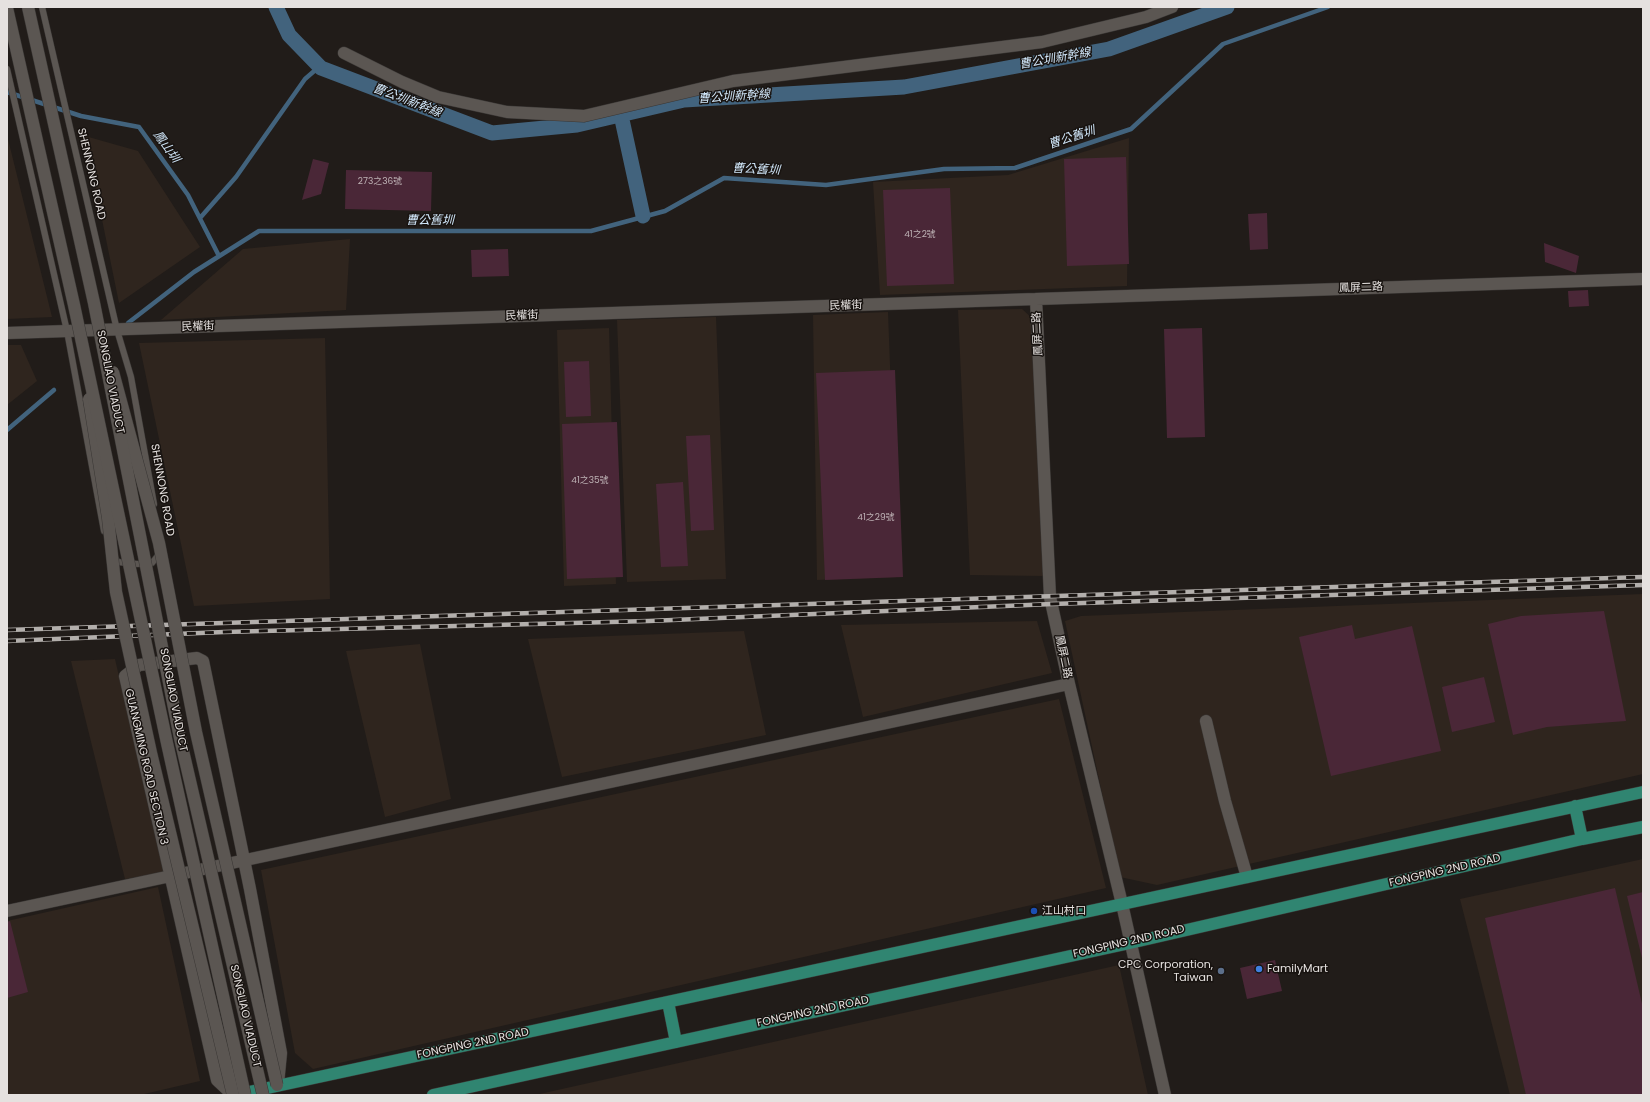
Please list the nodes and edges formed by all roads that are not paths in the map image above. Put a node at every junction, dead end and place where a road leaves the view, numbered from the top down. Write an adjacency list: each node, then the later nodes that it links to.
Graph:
1 (28, 7): 9 (street, SONGLIAO VIADUCT, bridge)
2 (42, 7): 11 (lane, SHENNONG ROAD)
3 (1172, 7): 5 (street)
4 (7, 8): 10 (street, SONGLIAO VIADUCT, bridge)
5 (344, 53)
6 (7, 69): 12 (lane, SHENNONG ROAD)
7 (1643, 279): 8 (street, 鳳屏二路)
8 (1036, 299): 11 (street, 民權街); 14 (street, 鳳屏二路)
9 (94, 303): 28 (street, SONGLIAO VIADUCT, bridge); 31 (street, SONGLIAO VIADUCT, bridge)
10 (74, 305): 29 (street, SONGLIAO VIADUCT, bridge); 30 (street, SONGLIAO VIADUCT, bridge)
11 (117, 330): 12 (street, 民權街); 12 (lane, SHENNONG ROAD)
12 (67, 331): 13 (street, 民權街)
13 (7, 333)
14 (1069, 684): 20 (street); 23 (street, 鳳屏二路)
15 (1206, 721): 22 (street)
16 (1643, 792): 17 (main road, FONGPING 2ND ROAD)
17 (1575, 806): 19 (main road); 22 (main road, FONGPING 2ND ROAD)
18 (1643, 827): 19 (main road, FONGPING 2ND ROAD)
19 (1582, 839): 25 (main road, FONGPING 2ND ROAD)
20 (244, 860): 21 (street); 21 (street, GUANGMING ROAD SECTION 3); 28 (street, GUANGMING ROAD SECTION 3)
21 (170, 876): 24 (street); 29 (street, GUANGMING ROAD SECTION 3)
22 (1247, 877): 23 (main road, FONGPING 2ND ROAD)
23 (1122, 904): 25 (street, 鳳屏二路); 26 (main road, FONGPING 2ND ROAD)
24 (7, 911)
25 (1130, 943): 27 (main road, FONGPING 2ND ROAD); 33 (street, 鳳屏二路)
26 (668, 1002): 27 (main road); 28 (main road, FONGPING 2ND ROAD)
27 (676, 1042): 32 (main road, FONGPING 2ND ROAD)
28 (277, 1085): 29 (main road, FONGPING 2ND ROAD)
29 (234, 1095)
30 (245, 1095)
31 (263, 1095)
32 (433, 1095)
33 (1165, 1095)

